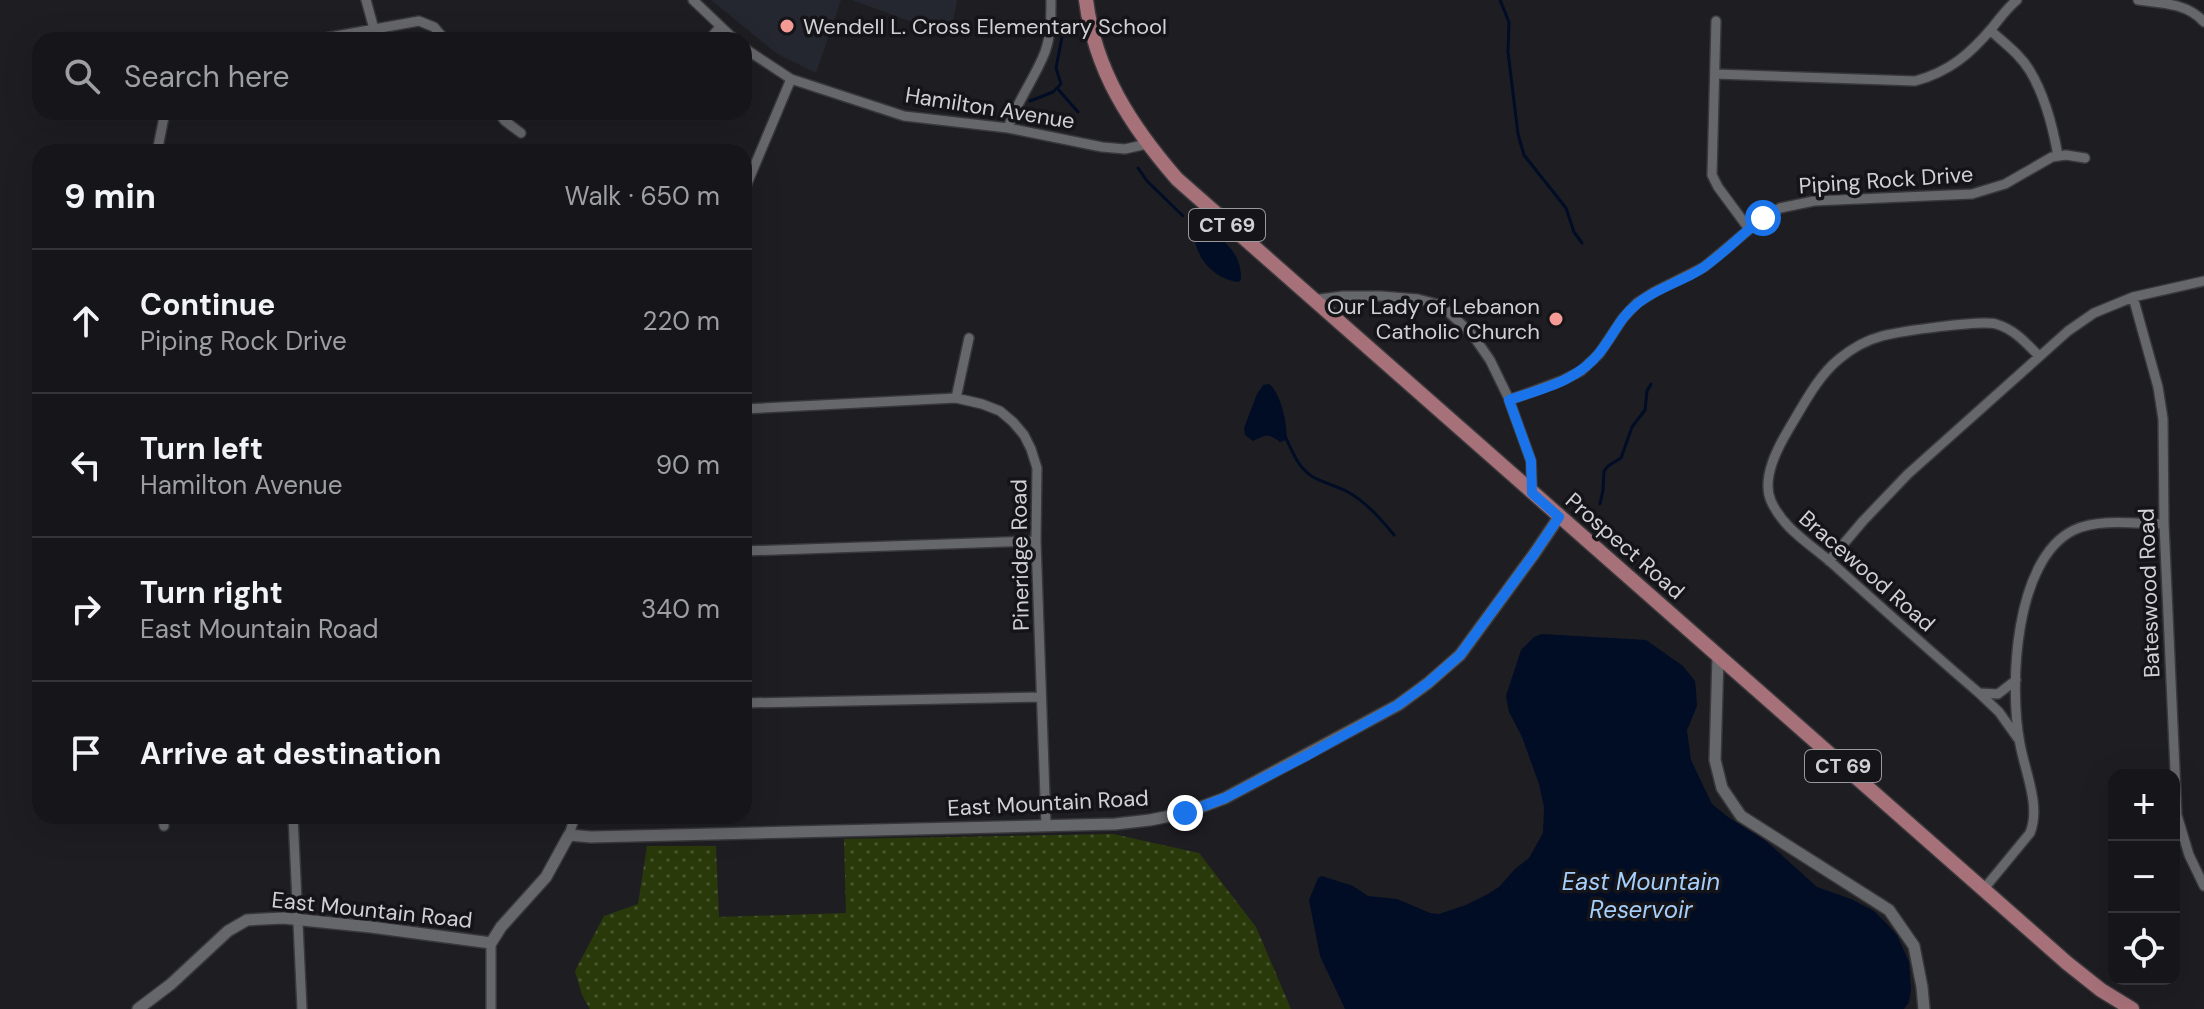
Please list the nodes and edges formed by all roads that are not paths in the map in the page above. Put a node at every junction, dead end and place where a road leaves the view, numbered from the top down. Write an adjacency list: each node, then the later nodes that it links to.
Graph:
1 (366, 0): 10 (street)
2 (693, 0): 9 (street)
3 (1051, 0): 21 (street)
4 (1086, 0): 24 (main road, Prospect Road / CT 69)
5 (2017, 0): 11 (street)
6 (2138, 0): 8 (street)
7 (1716, 21): 17 (street)
8 (2204, 22)
9 (720, 27): 14 (street); 15 (street)
10 (374, 29): 12 (street); 13 (street)
11 (1990, 30): 17 (street); 25 (street)
12 (358, 32)
13 (438, 32)
14 (716, 32)
15 (726, 32)
16 (752, 53): 18 (street, Hamilton Avenue)
17 (1715, 74): 28 (street)
18 (791, 79): 21 (street, Hamilton Avenue); 27 (street)
19 (163, 120): 23 (street)
20 (504, 120): 22 (street)
21 (1008, 128): 24 (street, Hamilton Avenue)
22 (521, 133)
23 (159, 144)
24 (1147, 144): 31 (main road, Prospect Road / CT 69)
25 (2058, 156): 26 (street); 28 (street, Piping Rock Drive)
26 (2085, 158)
27 (752, 172)
28 (1749, 229): 35 (street, Piping Rock Drive)
29 (2204, 281): 30 (street)
30 (2133, 297): 33 (street); 39 (street, Bateswood Road)
31 (1312, 300): 35 (street); 37 (main road, Prospect Road / CT 69)
32 (969, 338): 34 (street)
33 (2039, 356): 42 (street); 42 (street, Bracewood Road)
34 (956, 398): 36 (street, Pineridge Road); 40 (street, Pineridge Road)
35 (1509, 400): 37 (street)
36 (752, 409)
37 (1532, 493): 38 (main road, Prospect Road / CT 69)
38 (1559, 517): 43 (main road, Prospect Road / CT 69); 51 (street, East Mountain Road)
39 (2164, 524): 44 (street); 53 (street, Bateswood Road)
40 (1036, 541): 41 (street); 46 (street, Pineridge Road)
41 (752, 551)
42 (1829, 561): 45 (street, Bracewood Road)
43 (1718, 656): 54 (main road, Prospect Road / CT 69); 60 (street)
44 (2016, 680): 45 (street); 48 (street)
45 (1979, 693): 48 (street, Bracewood Road)
46 (1041, 697): 47 (street); 51 (street, Pineridge Road)
47 (752, 703)
48 (2019, 740): 54 (street)
49 (293, 824): 55 (street)
50 (572, 824): 52 (street)
51 (1046, 826): 52 (street, East Mountain Road)
52 (569, 835): 56 (street)
53 (2204, 886)
54 (1983, 890): 61 (main road, Prospect Road / CT 69)
55 (296, 919): 56 (street, East Mountain Road); 57 (street, East Mountain Road); 58 (street)
56 (491, 943): 59 (street)
57 (138, 1009)
58 (302, 1009)
59 (491, 1009)
60 (1924, 1009)
61 (2132, 1009)

